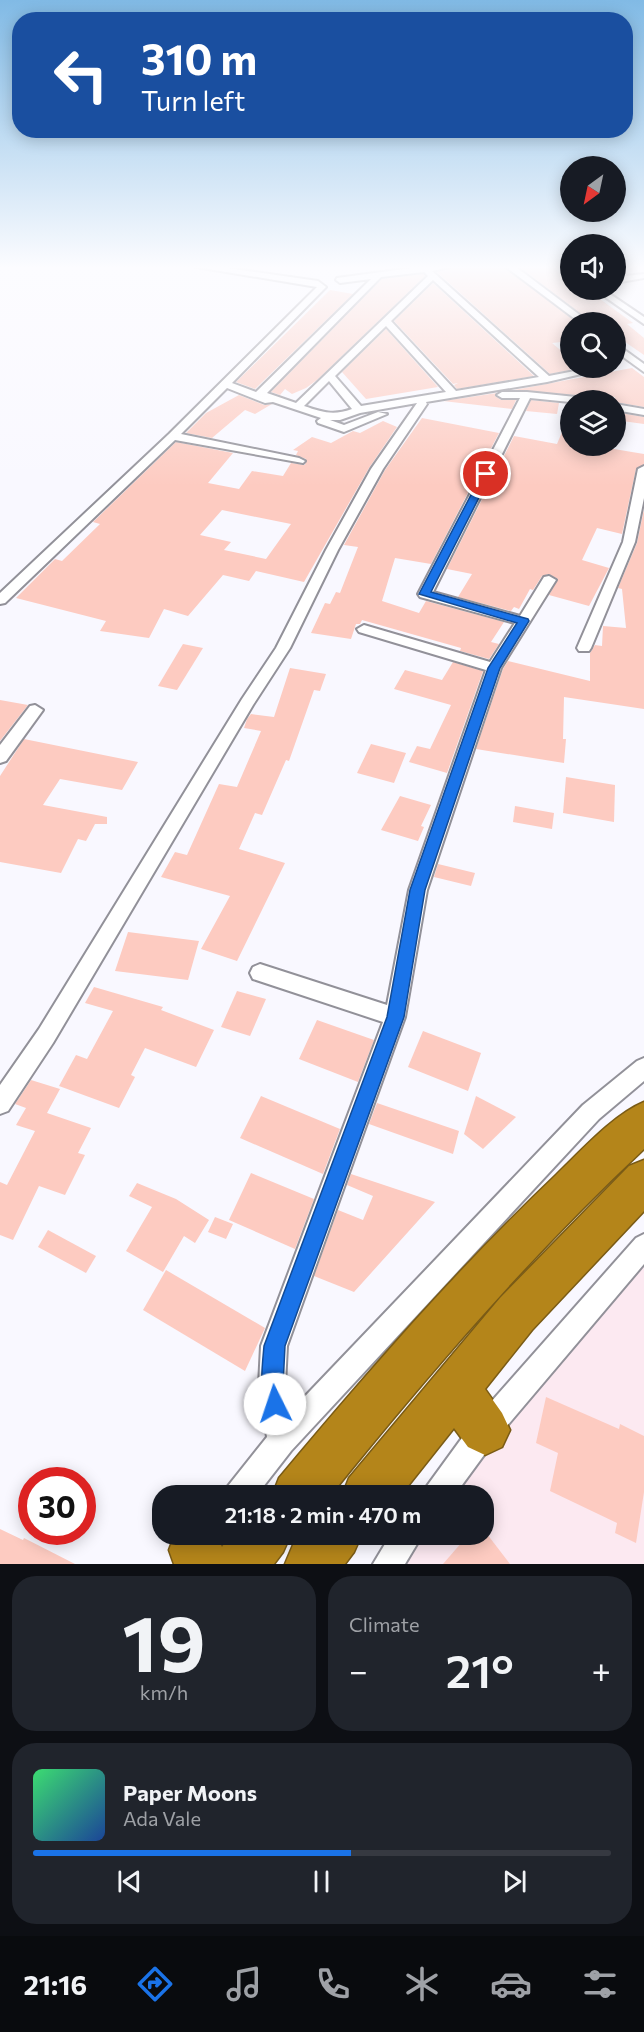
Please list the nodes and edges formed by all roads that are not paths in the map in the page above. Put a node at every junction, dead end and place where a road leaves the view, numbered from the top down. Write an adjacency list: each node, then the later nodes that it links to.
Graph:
1 (268, 340): 12 (street)
2 (314, 340): 17 (street)
3 (367, 340): 9 (street)
4 (403, 340): 13 (street)
5 (504, 340): 11 (street)
6 (626, 352): 7 (street)
7 (639, 360): 8 (street)
8 (644, 369)
9 (330, 376): 17 (street); 19 (street)
10 (560, 377): 11 (street)
11 (548, 379): 13 (street)
12 (225, 384): 16 (street); 21 (street)
13 (453, 394): 19 (street)
14 (527, 395): 15 (street); 16 (street); 26 (street)
15 (560, 398)
16 (422, 404): 35 (street)
17 (299, 405): 19 (street)
18 (626, 409): 20 (street)
19 (358, 410)
20 (644, 412)
21 (173, 436): 22 (street); 25 (street)
22 (299, 461)
23 (644, 469): 28 (street)
24 (549, 580): 26 (street)
25 (0, 600)
26 (524, 621): 29 (street)
27 (364, 629): 29 (street)
28 (584, 648)
29 (494, 668): 33 (street)
30 (35, 710): 31 (street)
31 (0, 757)
32 (260, 973): 33 (street)
33 (395, 1017): 41 (street)
34 (644, 1068): 41 (street)
35 (0, 1104)
36 (644, 1122): 43 (highway)
37 (644, 1181): 39 (highway)
38 (644, 1246): 40 (street)
39 (455, 1387): 40 (highway); 44 (highway)
40 (485, 1430): 45 (street)
41 (281, 1441): 42 (street)
42 (247, 1485)
43 (306, 1485)
44 (376, 1485)
45 (445, 1485)
46 (234, 1545): 49 (highway)
47 (327, 1545): 50 (highway)
48 (401, 1545): 51 (street)
49 (206, 1555)
50 (312, 1564)
51 (388, 1564)

